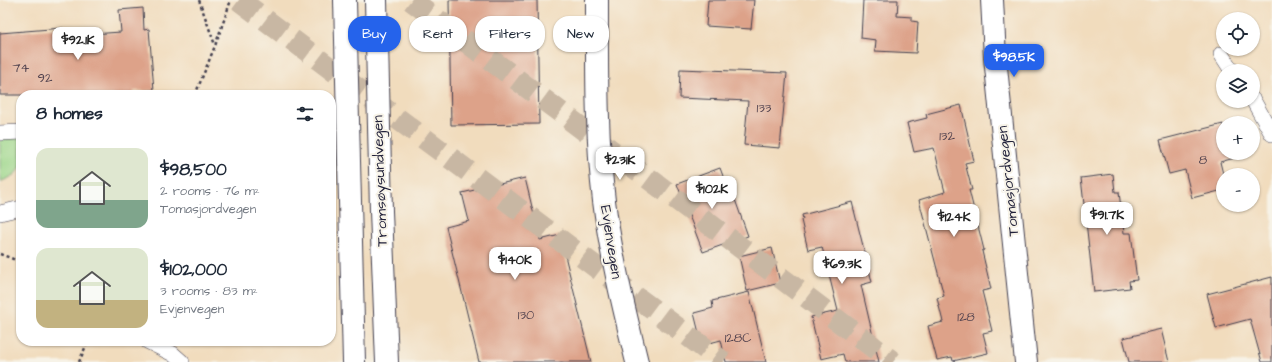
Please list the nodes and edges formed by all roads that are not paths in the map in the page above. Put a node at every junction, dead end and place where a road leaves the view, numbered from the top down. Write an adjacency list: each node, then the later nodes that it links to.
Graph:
1 (345, 0): 13 (street, Tromsøysundvegen)
2 (376, 0): 14 (street, Tromsøysundvegen)
3 (597, 0): 15 (street, Evjenvegen)
4 (992, 0): 16 (street, Tomasjordvegen)
5 (1257, 108): 8 (lane)
6 (16, 132): 7 (lane)
7 (0, 133)
8 (1272, 134)
9 (16, 209): 10 (lane)
10 (0, 213)
11 (157, 346): 12 (lane)
12 (182, 362)
13 (354, 362)
14 (387, 362)
15 (637, 362)
16 (1026, 362)

